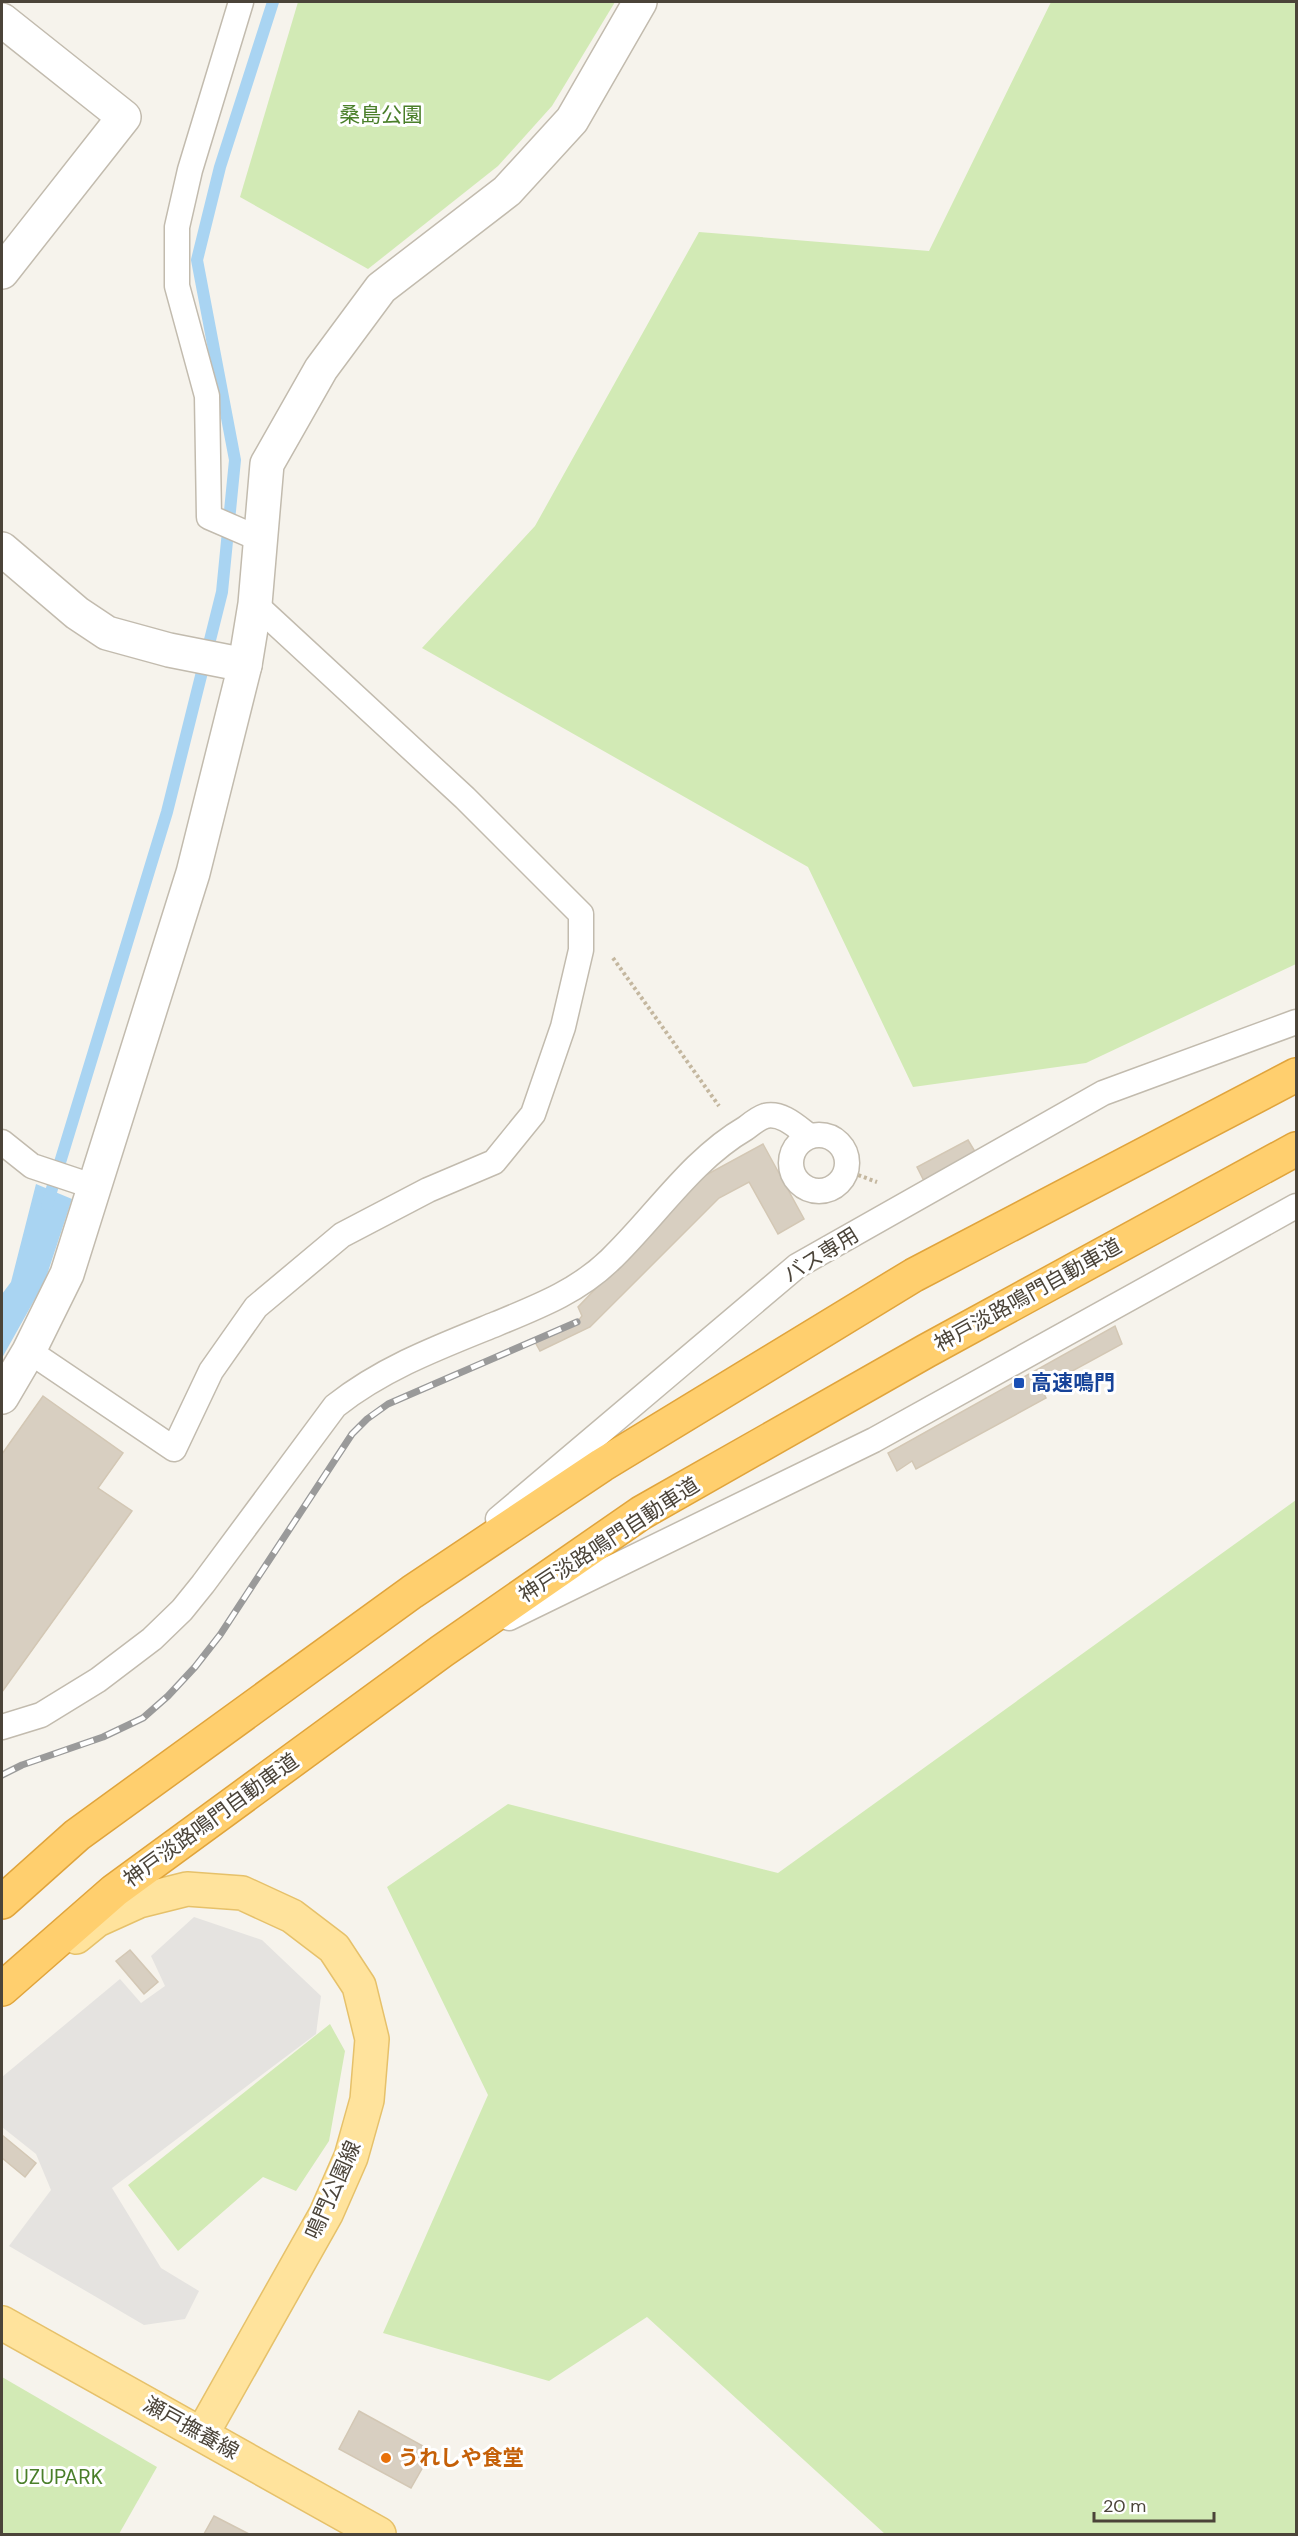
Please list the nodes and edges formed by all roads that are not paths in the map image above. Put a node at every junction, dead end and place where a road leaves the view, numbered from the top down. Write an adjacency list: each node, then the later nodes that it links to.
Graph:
1 (241, 2): 5 (lane)
2 (640, 2): 5 (street)
3 (2, 20): 4 (street)
4 (2, 272)
5 (262, 540): 7 (street)
6 (2, 549): 8 (street)
7 (255, 604): 8 (street); 16 (lane)
8 (245, 665): 14 (street)
9 (1296, 1022): 18 (lane, バス専用)
10 (1296, 1075): 18 (highway)
11 (809, 1136): 11 (lane); 20 (lane)
12 (2, 1142): 14 (lane)
13 (1296, 1149): 19 (highway, 神戸淡路鳴門自動車道)
14 (95, 1187): 16 (street)
15 (1296, 1206): 19 (lane)
16 (29, 1351): 17 (street)
17 (2, 1397)
18 (412, 1592): 21 (highway)
19 (442, 1651): 22 (highway, 神戸淡路鳴門自動車道)
20 (2, 1727)
21 (2, 1902)
22 (2, 1989)
23 (2, 1995): 25 (main road, 鳴門公園線)
24 (2, 2323): 25 (main road, 瀬戸撫養線)
25 (202, 2434): 26 (main road, 瀬戸撫養線)
26 (379, 2535)

